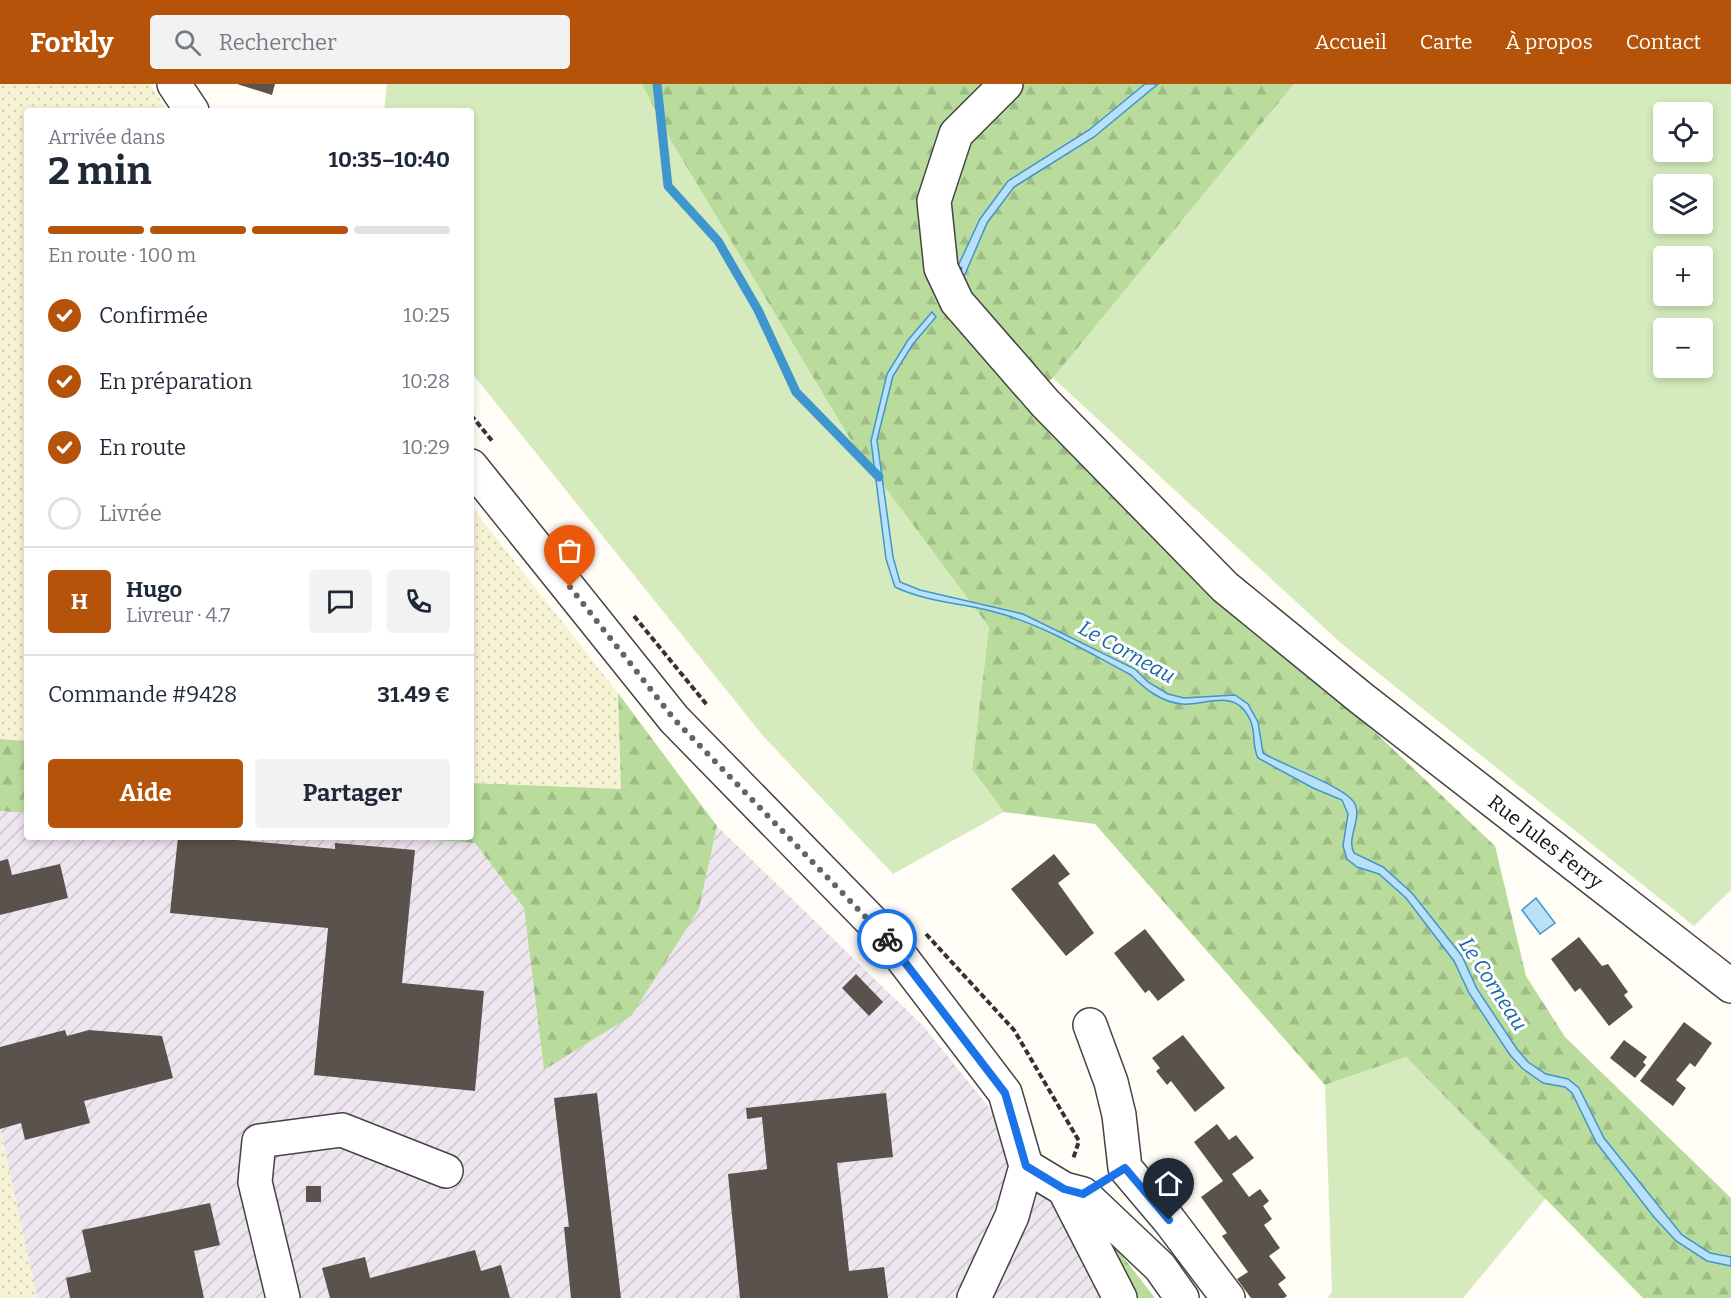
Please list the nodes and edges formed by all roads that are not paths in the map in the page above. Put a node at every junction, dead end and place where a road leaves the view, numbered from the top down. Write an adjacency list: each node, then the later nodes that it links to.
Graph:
1 (174, 84): 3 (street)
2 (1006, 84): 5 (street, Rue Jules Ferry)
3 (190, 108)
4 (474, 470): 7 (street)
5 (1731, 986)
6 (1090, 1025): 8 (street)
7 (1026, 1166): 10 (street); 12 (street)
8 (1125, 1168): 10 (street); 15 (street)
9 (446, 1171): 11 (street)
10 (1073, 1191): 13 (street); 14 (street)
11 (283, 1298)
12 (974, 1298)
13 (1120, 1298)
14 (1182, 1298)
15 (1228, 1298)

